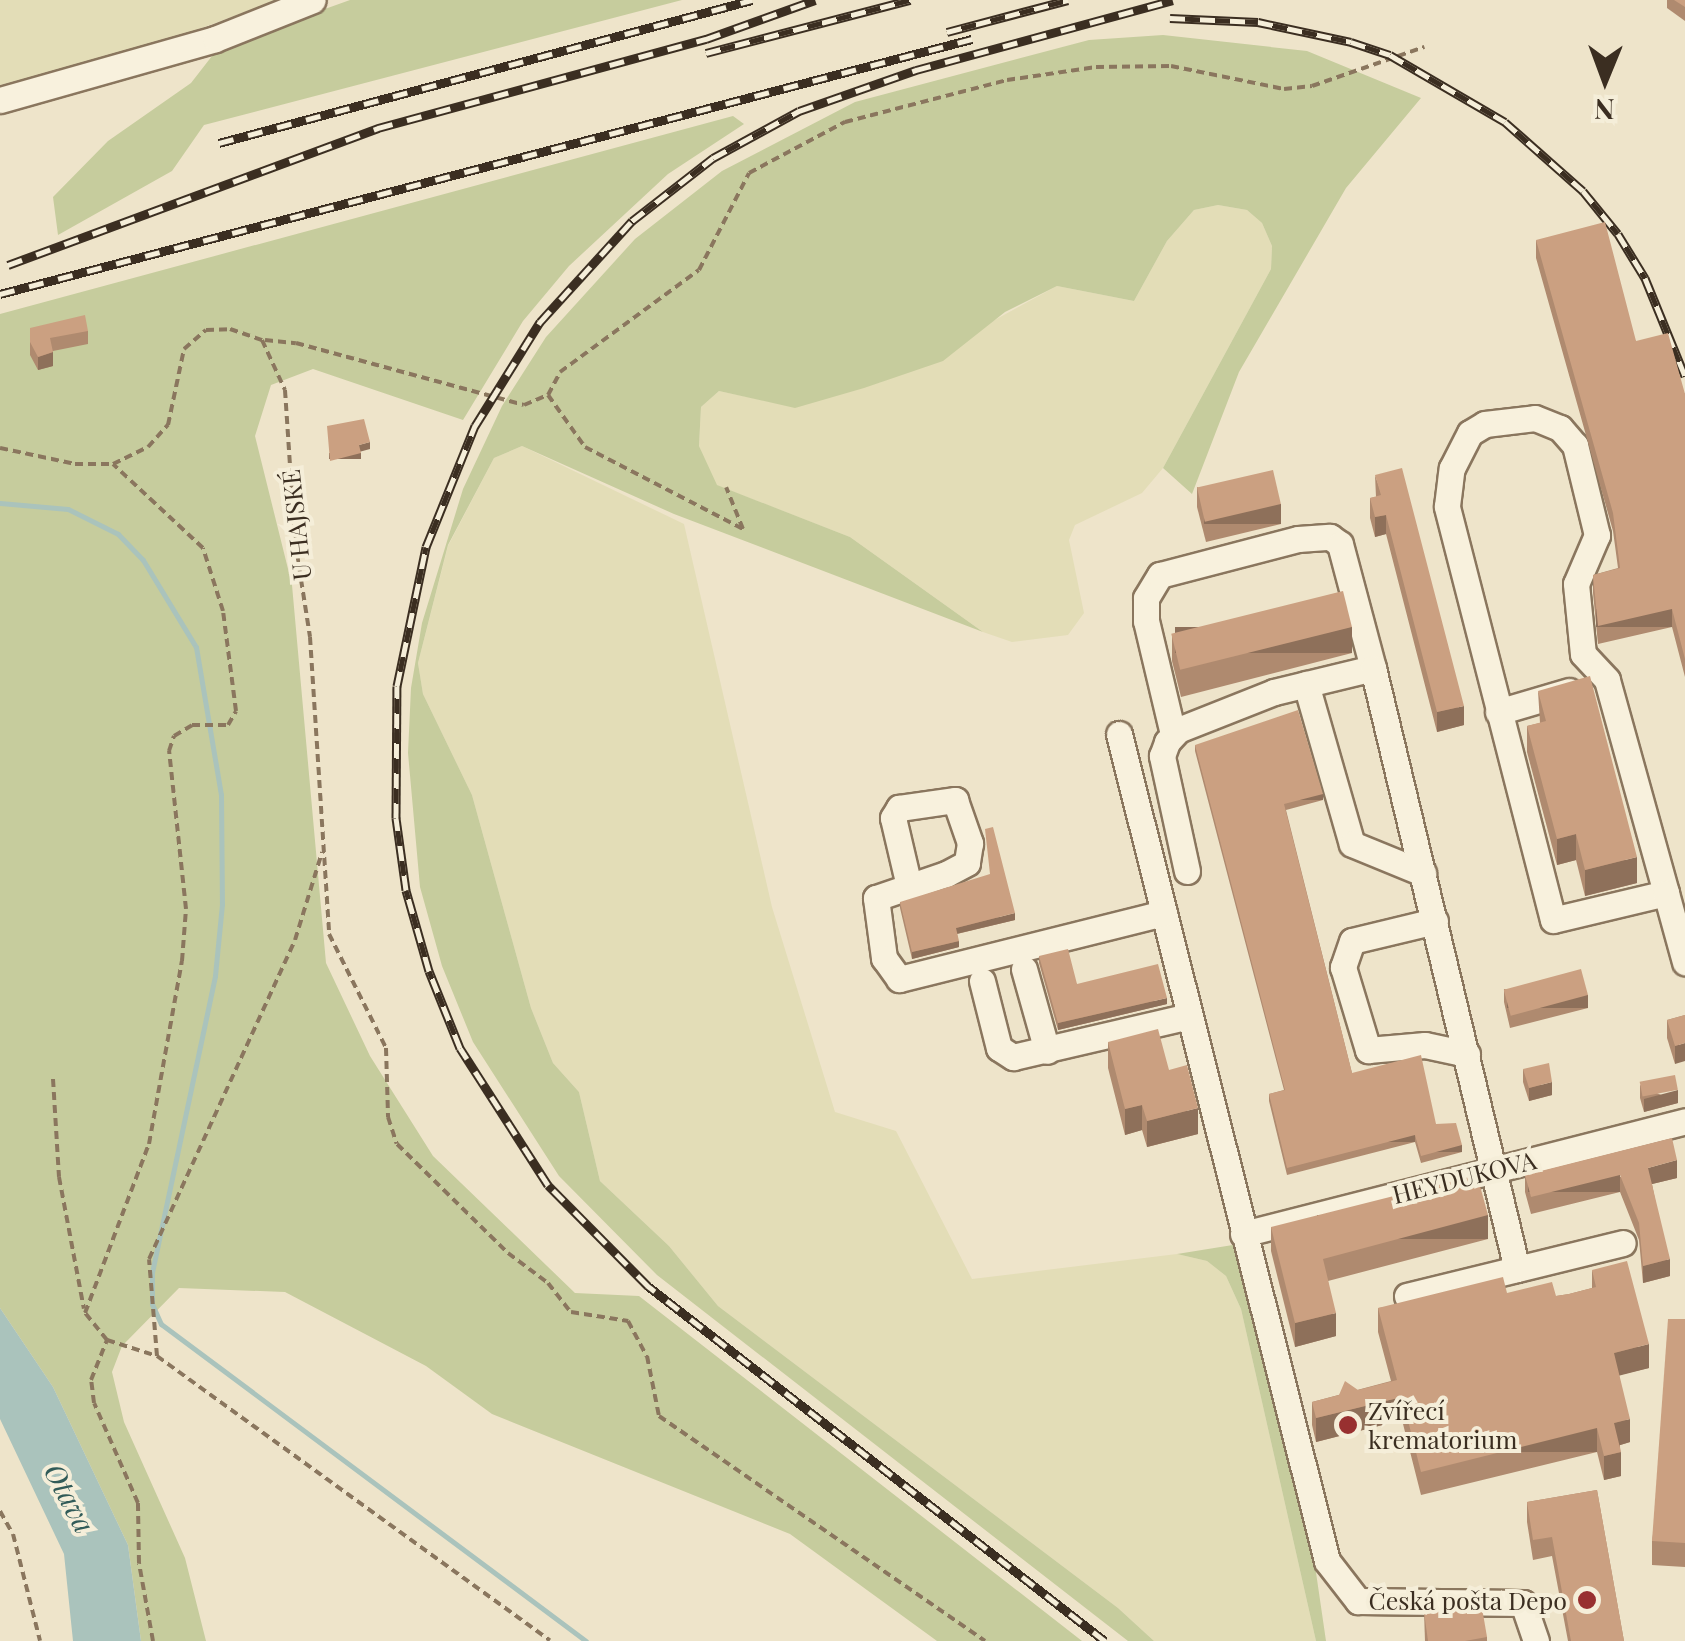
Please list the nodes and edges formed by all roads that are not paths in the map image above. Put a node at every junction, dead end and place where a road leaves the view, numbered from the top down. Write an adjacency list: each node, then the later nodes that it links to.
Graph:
1 (313, 0): 2 (street)
2 (0, 100)
3 (1373, 668): 5 (street); 8 (street); 10 (street)
4 (1607, 680): 6 (street); 6 (street); 12 (street)
5 (1306, 684): 8 (street); 10 (street)
6 (1498, 712): 12 (street)
7 (1119, 734): 13 (street)
8 (1173, 734): 9 (street)
9 (1187, 871)
10 (1423, 873): 14 (street)
11 (909, 886): 13 (street)
12 (1666, 893): 15 (street)
13 (1164, 914): 18 (street)
14 (1435, 921): 20 (street); 20 (street)
15 (1685, 962)
16 (1024, 969): 19 (street)
17 (982, 982): 19 (street)
18 (1189, 1016): 19 (street); 23 (street)
19 (1047, 1051)
20 (1467, 1054): 22 (street)
21 (1685, 1121): 22 (street, HEYDUKOVA)
22 (1491, 1170): 23 (street, HEYDUKOVA); 25 (street)
23 (1243, 1234): 27 (street)
24 (1624, 1243): 25 (street)
25 (1517, 1269): 26 (street)
26 (1406, 1296)
27 (1536, 1641)

